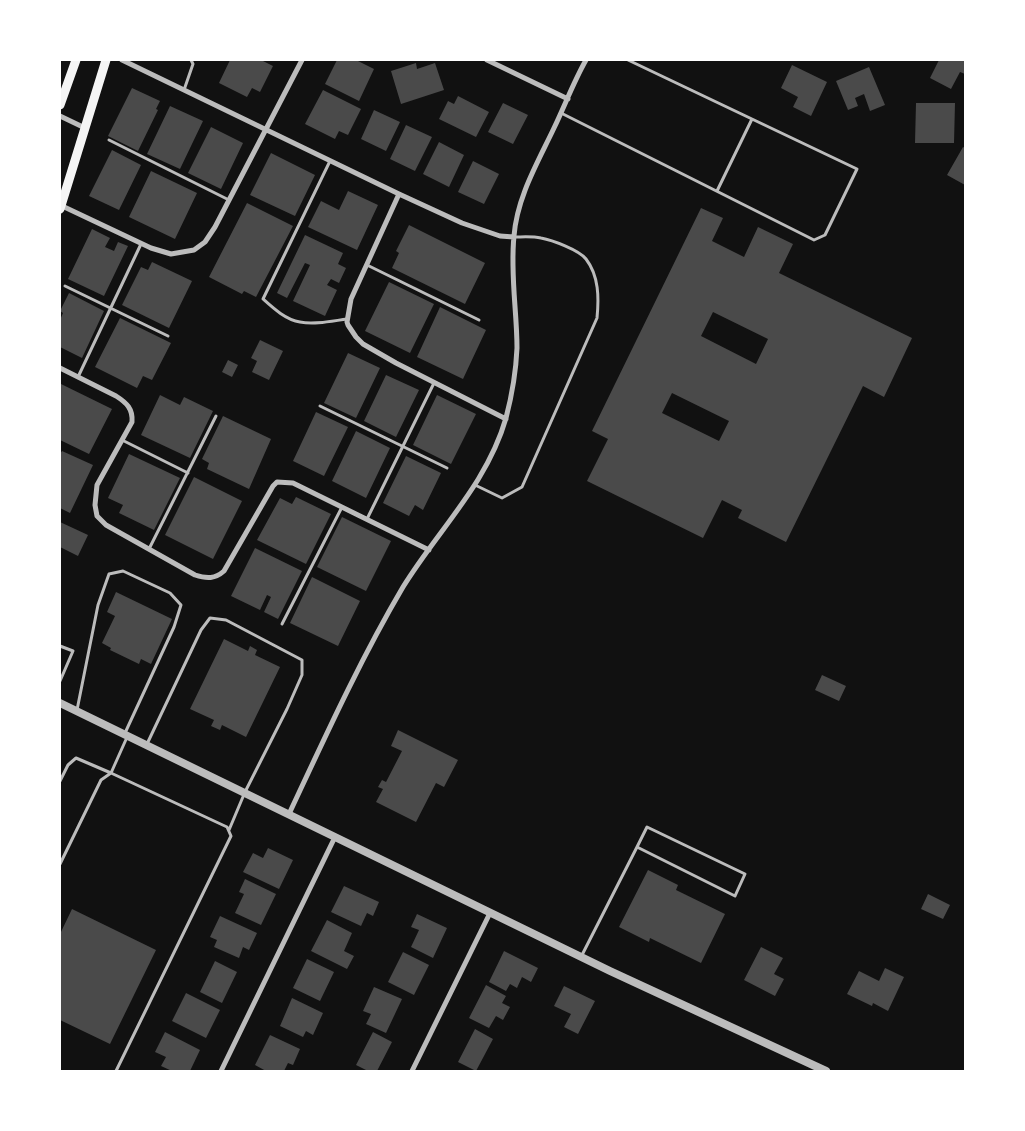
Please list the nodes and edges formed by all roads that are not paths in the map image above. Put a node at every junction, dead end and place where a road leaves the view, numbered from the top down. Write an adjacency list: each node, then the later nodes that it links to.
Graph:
1 (76, 60): 11 (main road)
2 (106, 60): 15 (main road)
3 (122, 60): 9 (street)
4 (191, 60): 9 (lane)
5 (302, 60): 16 (street)
6 (488, 60): 10 (street)
7 (586, 60): 10 (street)
8 (628, 60): 14 (lane)
9 (184, 90): 16 (street)
10 (568, 99): 12 (street)
11 (60, 104)
12 (561, 113): 19 (lane); 23 (street)
13 (60, 116): 15 (street)
14 (752, 119): 19 (lane); 19 (lane)
15 (85, 128): 22 (main road)
16 (266, 130): 18 (street); 21 (street)
17 (109, 140): 21 (lane)
18 (330, 161): 20 (street); 28 (lane)
19 (717, 191)
20 (399, 194): 23 (street); 25 (street)
21 (230, 200): 24 (street)
22 (60, 207): 24 (street)
23 (514, 237): 36 (street); 41 (lane)
24 (141, 243): 27 (lane)
25 (366, 265): 28 (street); 29 (lane)
26 (65, 286): 27 (lane)
27 (110, 308): 30 (lane); 32 (lane)
28 (348, 319): 33 (street)
29 (479, 320)
30 (168, 336)
31 (60, 368): 32 (street)
32 (78, 377): 37 (street)
33 (434, 383): 36 (street); 38 (lane)
34 (320, 406): 38 (lane)
35 (216, 416): 40 (lane)
36 (506, 418): 41 (street)
37 (122, 440): 40 (lane); 44 (street)
38 (403, 446): 39 (lane); 43 (lane)
39 (447, 468)
40 (188, 473): 44 (lane)
41 (475, 485): 45 (street)
42 (342, 507): 43 (street); 44 (street); 46 (lane)
43 (366, 519): 45 (street)
44 (149, 549)
45 (429, 550): 56 (street)
46 (282, 624)
47 (60, 646): 48 (lane)
48 (60, 681)
49 (60, 703): 50 (street)
50 (77, 711): 51 (street); 51 (lane)
51 (126, 734): 52 (street); 53 (lane)
52 (147, 744): 55 (street); 55 (lane)
53 (111, 773): 54 (lane); 57 (lane); 60 (lane)
54 (60, 781)
55 (245, 792): 56 (street); 57 (lane)
56 (289, 814): 58 (street)
57 (228, 830): 63 (lane)
58 (335, 837): 61 (street); 64 (street)
59 (637, 847): 59 (lane); 62 (lane)
60 (60, 864)
61 (490, 914): 62 (street); 65 (street)
62 (581, 957): 66 (street)
63 (116, 1071)
64 (221, 1071)
65 (412, 1071)
66 (826, 1071)

